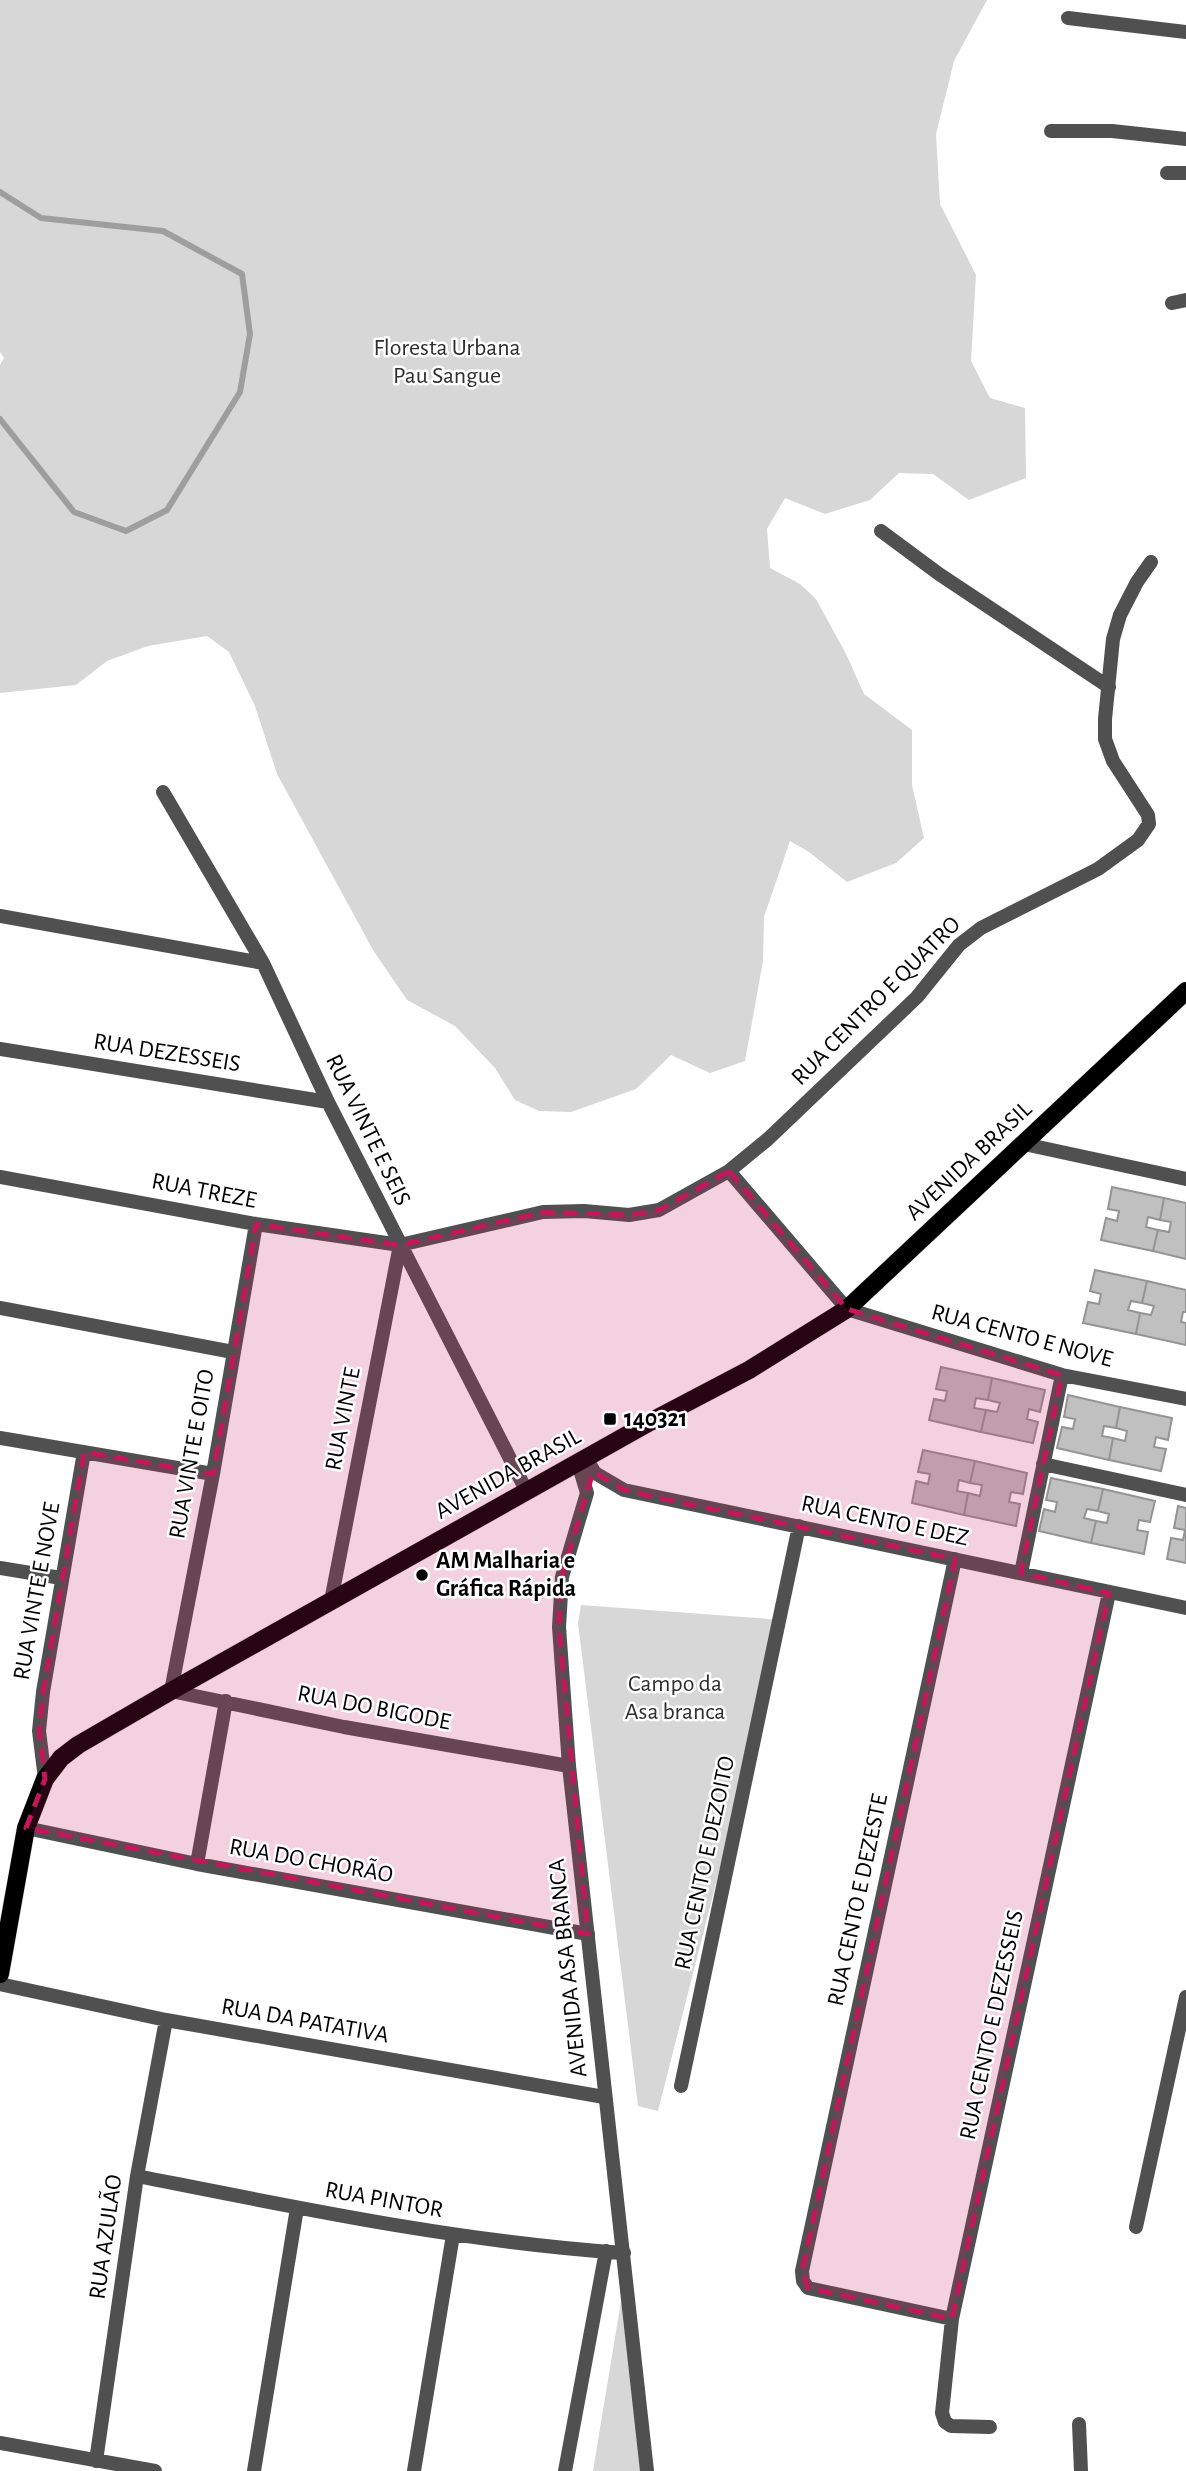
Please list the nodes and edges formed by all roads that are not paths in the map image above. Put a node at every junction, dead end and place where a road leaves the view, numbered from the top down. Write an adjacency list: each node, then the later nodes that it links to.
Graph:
1 (1068, 18): 2 (street)
2 (1186, 32)
3 (1051, 131): 4 (street)
4 (1186, 139)
5 (1167, 173): 6 (street)
6 (1186, 173)
7 (881, 531): 9 (street)
8 (1152, 562): 9 (street, RUA CENTRO E QUATRO)
9 (1109, 687): 17 (street, RUA CENTRO E QUATRO)
10 (163, 792): 12 (street, RUA VINTE E SEIS)
11 (0, 916): 12 (street)
12 (263, 963): 15 (street, RUA VINTE E SEIS)
13 (1186, 991): 16 (main road, AVENIDA BRASIL)
14 (0, 1049): 15 (street, RUA DEZESSEIS)
15 (328, 1102): 21 (street, RUA VINTE E SEIS)
16 (1024, 1144): 19 (street); 23 (main road, AVENIDA BRASIL)
17 (729, 1171): 21 (street, RUA CENTRO E QUATRO); 23 (street)
18 (0, 1177): 20 (street, RUA TREZE)
19 (1186, 1179)
20 (256, 1224): 21 (street, RUA TREZE); 24 (street, RUA VINTE E OITO)
21 (400, 1245): 32 (street, RUA VINTE E SEIS); 40 (street, RUA VINTE)
22 (0, 1308): 24 (street)
23 (847, 1309): 25 (street, RUA CENTO E NOVE); 29 (main road, AVENIDA BRASIL)
24 (233, 1352): 31 (street, RUA VINTE E OITO)
25 (1062, 1374): 26 (street, RUA CENTO E NOVE); 30 (street)
26 (1186, 1399)
27 (0, 1438): 28 (street)
28 (84, 1452): 31 (street); 38 (street, RUA VINTE E NOVE)
29 (582, 1461): 32 (main road, AVENIDA BRASIL); 34 (street, RUA CENTO E DEZ); 44 (street, AVENIDA ASA BRANCA)
30 (1043, 1464): 33 (street); 37 (street)
31 (213, 1474): 42 (street, RUA VINTE E OITO)
32 (527, 1492): 40 (main road, AVENIDA BRASIL)
33 (1186, 1495)
34 (799, 1526): 35 (street, RUA CENTO E DEZ); 53 (street, RUA CENTO E DEZOITO)
35 (955, 1559): 37 (street, RUA CENTO E DEZ); 61 (street, RUA CENTO E DEZESTE)
36 (0, 1567): 38 (street)
37 (1021, 1573): 39 (street, RUA CENTO E DEZ)
38 (61, 1578): 45 (street, RUA VINTE E NOVE)
39 (1109, 1593): 41 (street, RUA CENTO E DEZ); 61 (street, RUA CENTO E DEZESSEIS)
40 (331, 1601): 42 (main road, AVENIDA BRASIL)
41 (1186, 1608)
42 (171, 1691): 43 (street, RUA DO BIGODE); 45 (main road, AVENIDA BRASIL)
43 (226, 1701): 44 (street, RUA DO BIGODE); 47 (street)
44 (569, 1766): 48 (street, AVENIDA ASA BRANCA)
45 (45, 1779): 46 (main road, AVENIDA BRASIL)
46 (26, 1829): 47 (street, RUA DO CHORÃO); 49 (main road, AVENIDA BRASIL)
47 (197, 1864): 48 (street, RUA DO CHORÃO)
48 (588, 1934): 54 (street, AVENIDA ASA BRANCA)
49 (0, 1974)
50 (0, 1984): 52 (street, RUA DA PATATIVA)
51 (1186, 1997): 57 (street)
52 (166, 2020): 54 (street, RUA DA PATATIVA); 55 (street, RUA AZULÃO)
53 (681, 2086)
54 (604, 2097): 60 (street, AVENIDA ASA BRANCA)
55 (137, 2176): 56 (street, RUA PINTOR); 65 (street, RUA AZULÃO)
56 (297, 2208): 58 (street, RUA PINTOR); 67 (street)
57 (1136, 2227)
58 (453, 2235): 59 (street, RUA PINTOR); 68 (street)
59 (606, 2251): 60 (street, RUA PINTOR); 69 (street)
60 (624, 2253): 70 (street, AVENIDA ASA BRANCA)
61 (952, 2319): 63 (street, RUA CENTO E DEZESSEIS)
62 (1079, 2424): 71 (street)
63 (990, 2427)
64 (0, 2443): 65 (street)
65 (96, 2461): 66 (street)
66 (155, 2471)
67 (254, 2471)
68 (414, 2471)
69 (565, 2471)
70 (647, 2471)
71 (1081, 2471)

